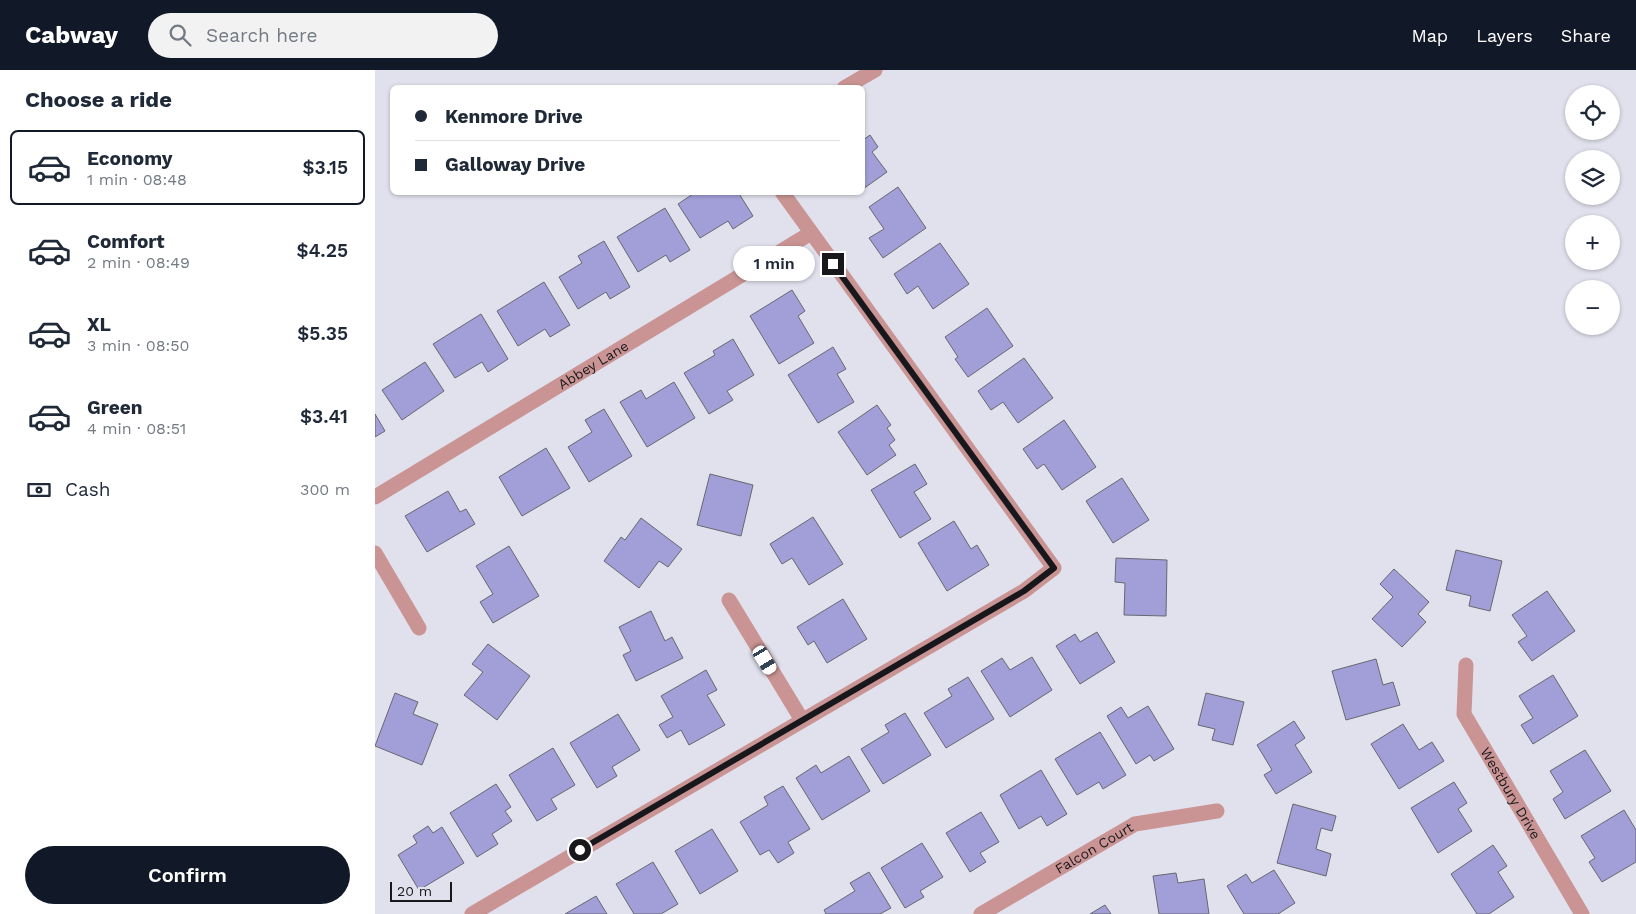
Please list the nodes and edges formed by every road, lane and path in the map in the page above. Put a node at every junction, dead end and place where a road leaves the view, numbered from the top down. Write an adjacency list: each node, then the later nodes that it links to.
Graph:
1 (875, 70): 2 (street)
2 (849, 85)
3 (784, 195): 4 (street)
4 (811, 232): 5 (street, Abbey Lane); 10 (street)
5 (375, 497)
6 (375, 553): 8 (street)
7 (729, 600): 10 (street)
8 (419, 628)
9 (1467, 665): 14 (street, Westbury Drive)
10 (802, 720): 12 (street)
11 (1217, 811): 13 (street, Falcon Court)
12 (472, 914)
13 (981, 914)
14 (1582, 914)

